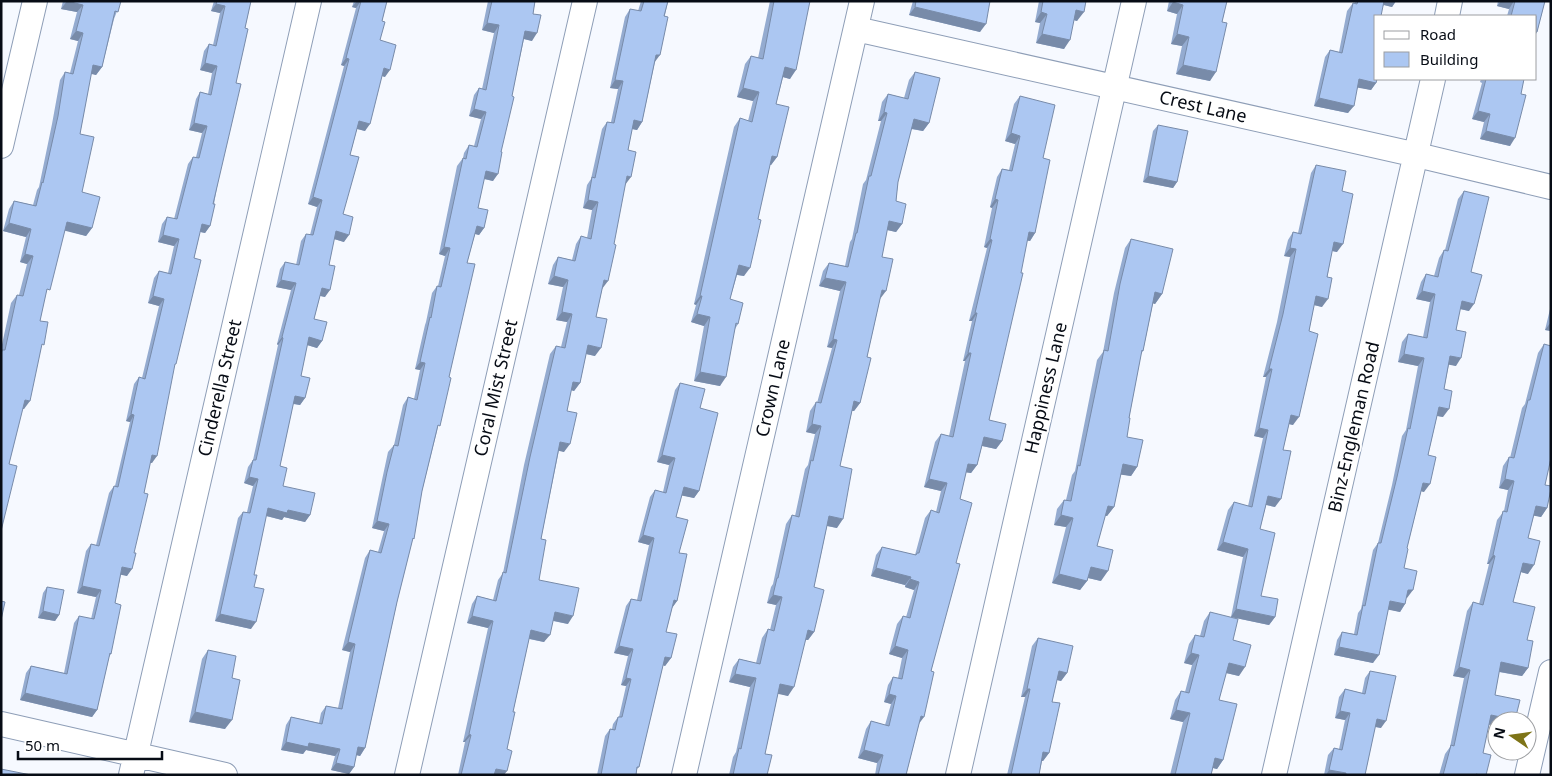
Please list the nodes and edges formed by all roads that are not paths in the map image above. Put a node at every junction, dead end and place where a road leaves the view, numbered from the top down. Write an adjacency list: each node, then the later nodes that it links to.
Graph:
1 (35, 1): 11 (street)
2 (310, 1): 16 (street, Cinderella Street)
3 (585, 1): 18 (street, Coral Mist Street)
4 (862, 1): 8 (street, Crown Lane)
5 (1134, 1): 10 (street, Happiness Lane)
6 (1450, 1): 7 (street)
7 (1447, 15)
8 (856, 29): 10 (street, Crest Lane); 19 (street, Crown Lane)
9 (1433, 80): 12 (street, Binz-Engleman Road)
10 (1115, 86): 12 (street, Crest Lane); 20 (street, Happiness Lane)
11 (1, 146)
12 (1417, 155): 13 (street, Crest Lane); 21 (street, Binz-Engleman Road)
13 (1551, 187)
14 (1551, 672): 22 (street)
15 (1, 724): 16 (street)
16 (134, 765): 17 (street)
17 (225, 775)
18 (407, 775)
19 (684, 775)
20 (958, 775)
21 (1274, 775)
22 (1527, 775)

